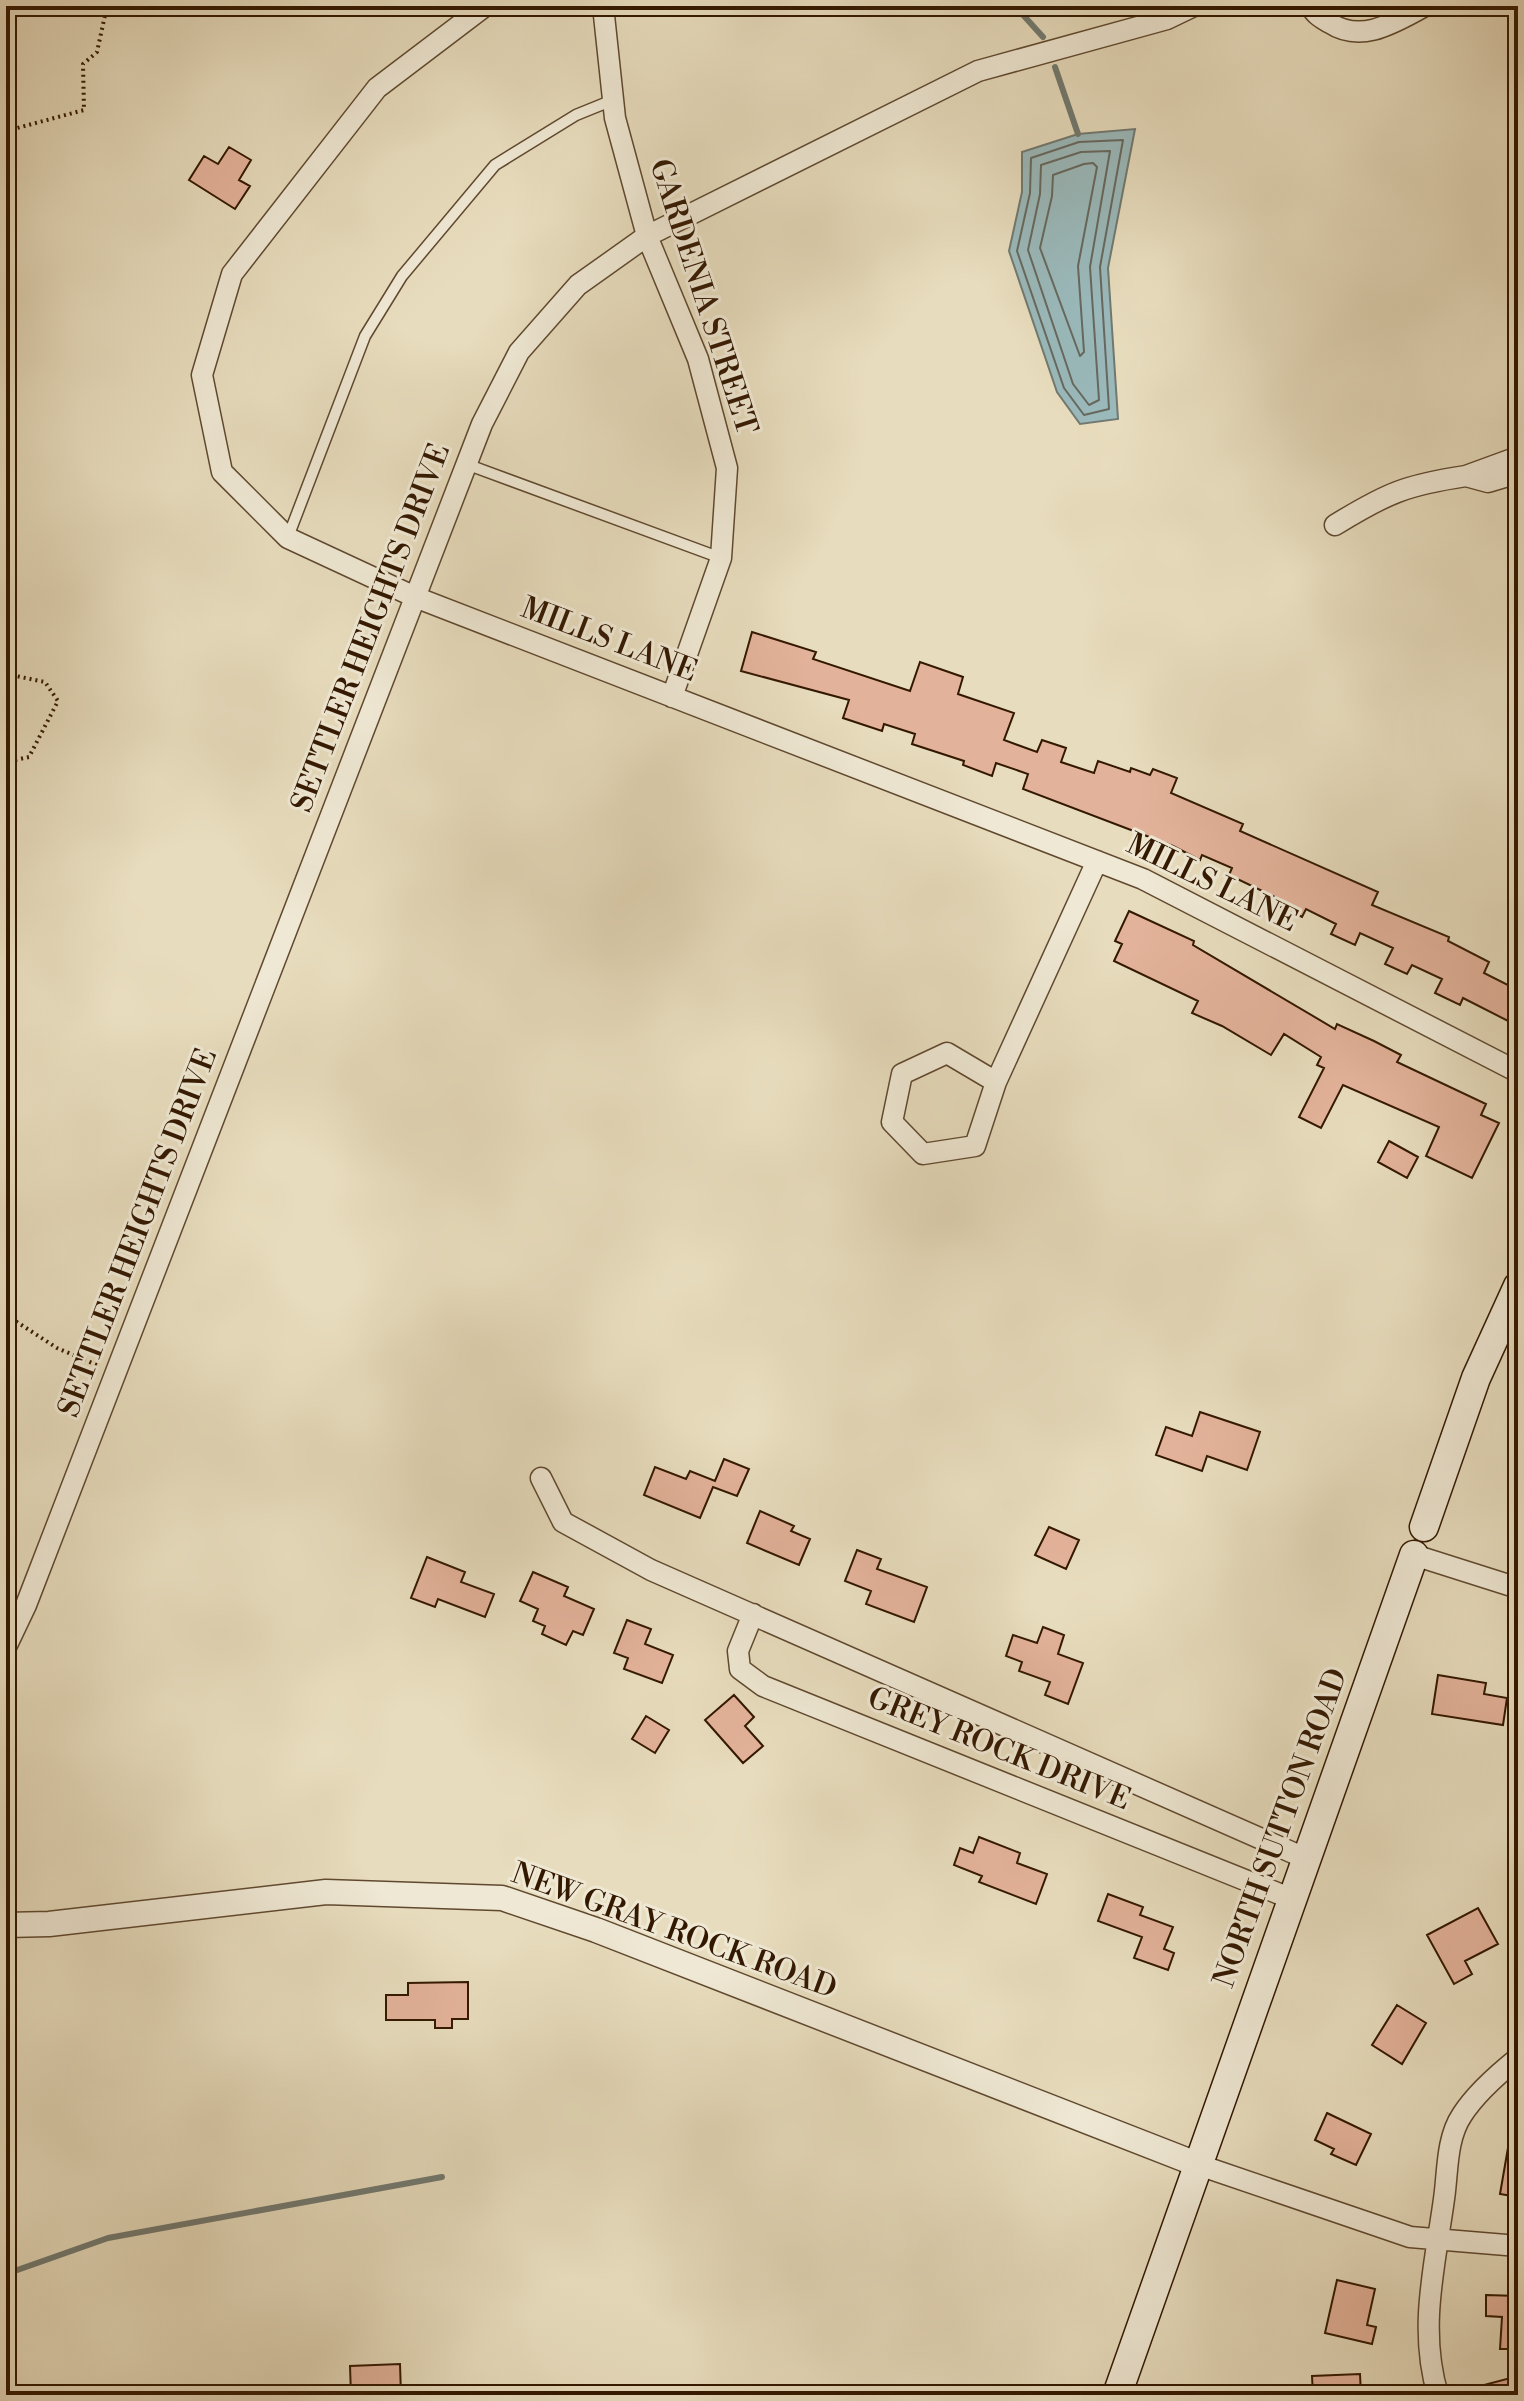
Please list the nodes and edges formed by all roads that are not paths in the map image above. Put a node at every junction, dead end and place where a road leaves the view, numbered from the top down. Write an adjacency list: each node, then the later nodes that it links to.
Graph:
1 (485, 6): 11 (street, MILLS LANE)
2 (603, 6): 6 (street, GARDENIA STREET)
3 (1194, 6): 7 (street, SETTLER HEIGHTS DRIVE)
4 (1311, 6): 5 (street)
5 (1425, 6)
6 (613, 100): 7 (street, GARDENIA STREET); 11 (lane)
7 (647, 236): 8 (street, SETTLER HEIGHTS DRIVE); 12 (street, GARDENIA STREET)
8 (466, 464): 12 (lane); 13 (street, SETTLER HEIGHTS DRIVE)
9 (1514, 467): 10 (street)
10 (1335, 525)
11 (288, 538): 13 (street, MILLS LANE)
12 (721, 558): 14 (street, GARDENIA STREET)
13 (415, 597): 14 (street, MILLS LANE); 24 (street, SETTLER HEIGHTS DRIVE)
14 (672, 697): 15 (street, MILLS LANE)
15 (1097, 861): 16 (street, MILLS LANE); 17 (street)
16 (1518, 1072)
17 (996, 1082): 17 (street)
18 (1518, 1286): 20 (main road, NORTH SUTTON ROAD)
19 (541, 1478): 23 (street, GREY ROCK DRIVE)
20 (1424, 1527): 21 (street, NORTH SUTTON ROAD)
21 (1414, 1555): 22 (street); 25 (main road, NORTH SUTTON ROAD)
22 (1518, 1588)
23 (753, 1614): 25 (street, GREY ROCK DRIVE); 26 (street, GREY ROCK DRIVE)
24 (6, 1647)
25 (1307, 1859): 26 (main road, NORTH SUTTON ROAD)
26 (1292, 1899): 29 (main road, NORTH SUTTON ROAD)
27 (6, 1925): 29 (street, NEW GRAY ROCK ROAD)
28 (1518, 2058): 30 (street)
29 (1199, 2165): 30 (street); 32 (main road, NORTH SUTTON ROAD)
30 (1437, 2241): 31 (street); 33 (street)
31 (1518, 2246)
32 (1117, 2395)
33 (1438, 2395)

